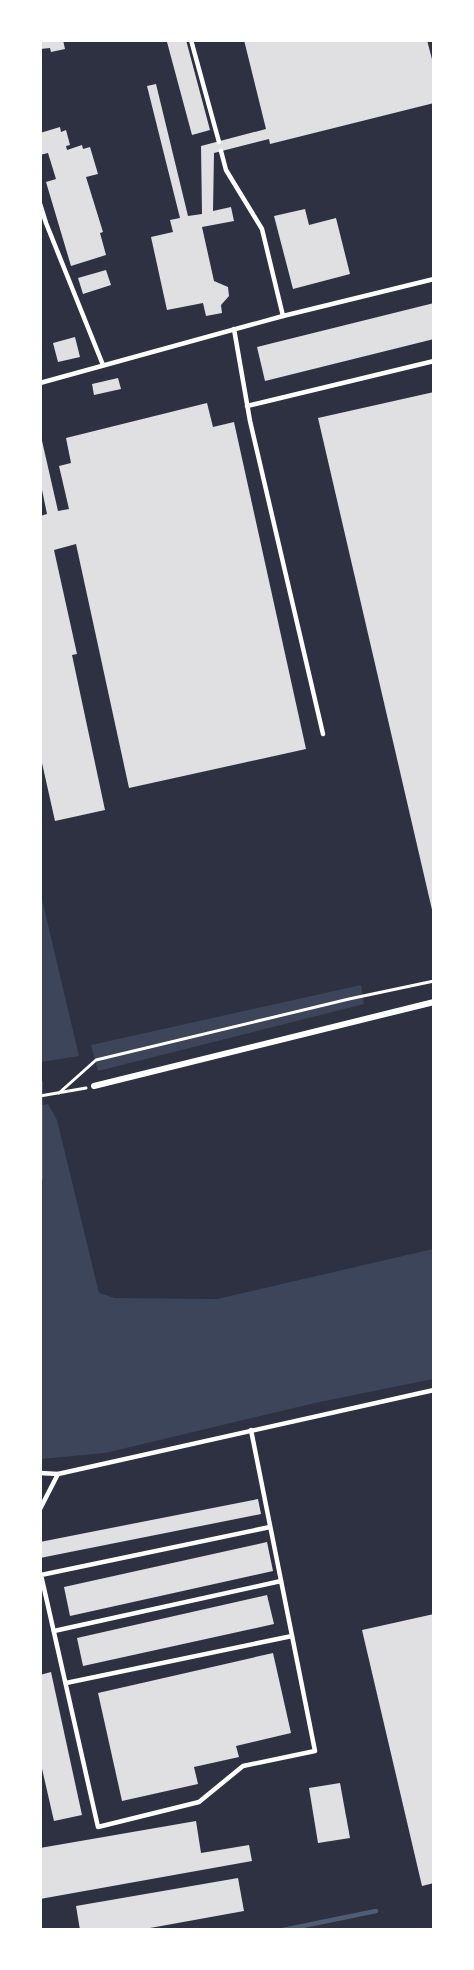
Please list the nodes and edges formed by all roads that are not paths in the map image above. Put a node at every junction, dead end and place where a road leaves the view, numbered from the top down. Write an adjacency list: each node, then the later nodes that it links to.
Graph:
1 (191, 40): 2 (lane)
2 (219, 141)
3 (221, 152): 6 (lane)
4 (40, 204): 9 (lane)
5 (434, 279): 6 (lane)
6 (283, 316): 7 (lane)
7 (234, 329): 9 (lane); 11 (lane)
8 (434, 361): 11 (lane)
9 (103, 365): 10 (lane)
10 (40, 383)
11 (247, 406): 12 (lane)
12 (323, 734)
13 (434, 1002): 14 (street)
14 (94, 1086)
15 (434, 1390): 16 (lane)
16 (251, 1430): 18 (lane); 20 (lane)
17 (40, 1473): 18 (lane)
18 (58, 1473): 19 (lane)
19 (40, 1509)
20 (270, 1527): 21 (lane); 22 (lane)
21 (281, 1581): 22 (lane); 23 (lane)
22 (54, 1631): 24 (lane)
23 (292, 1636): 24 (lane); 24 (lane)
24 (66, 1683)

